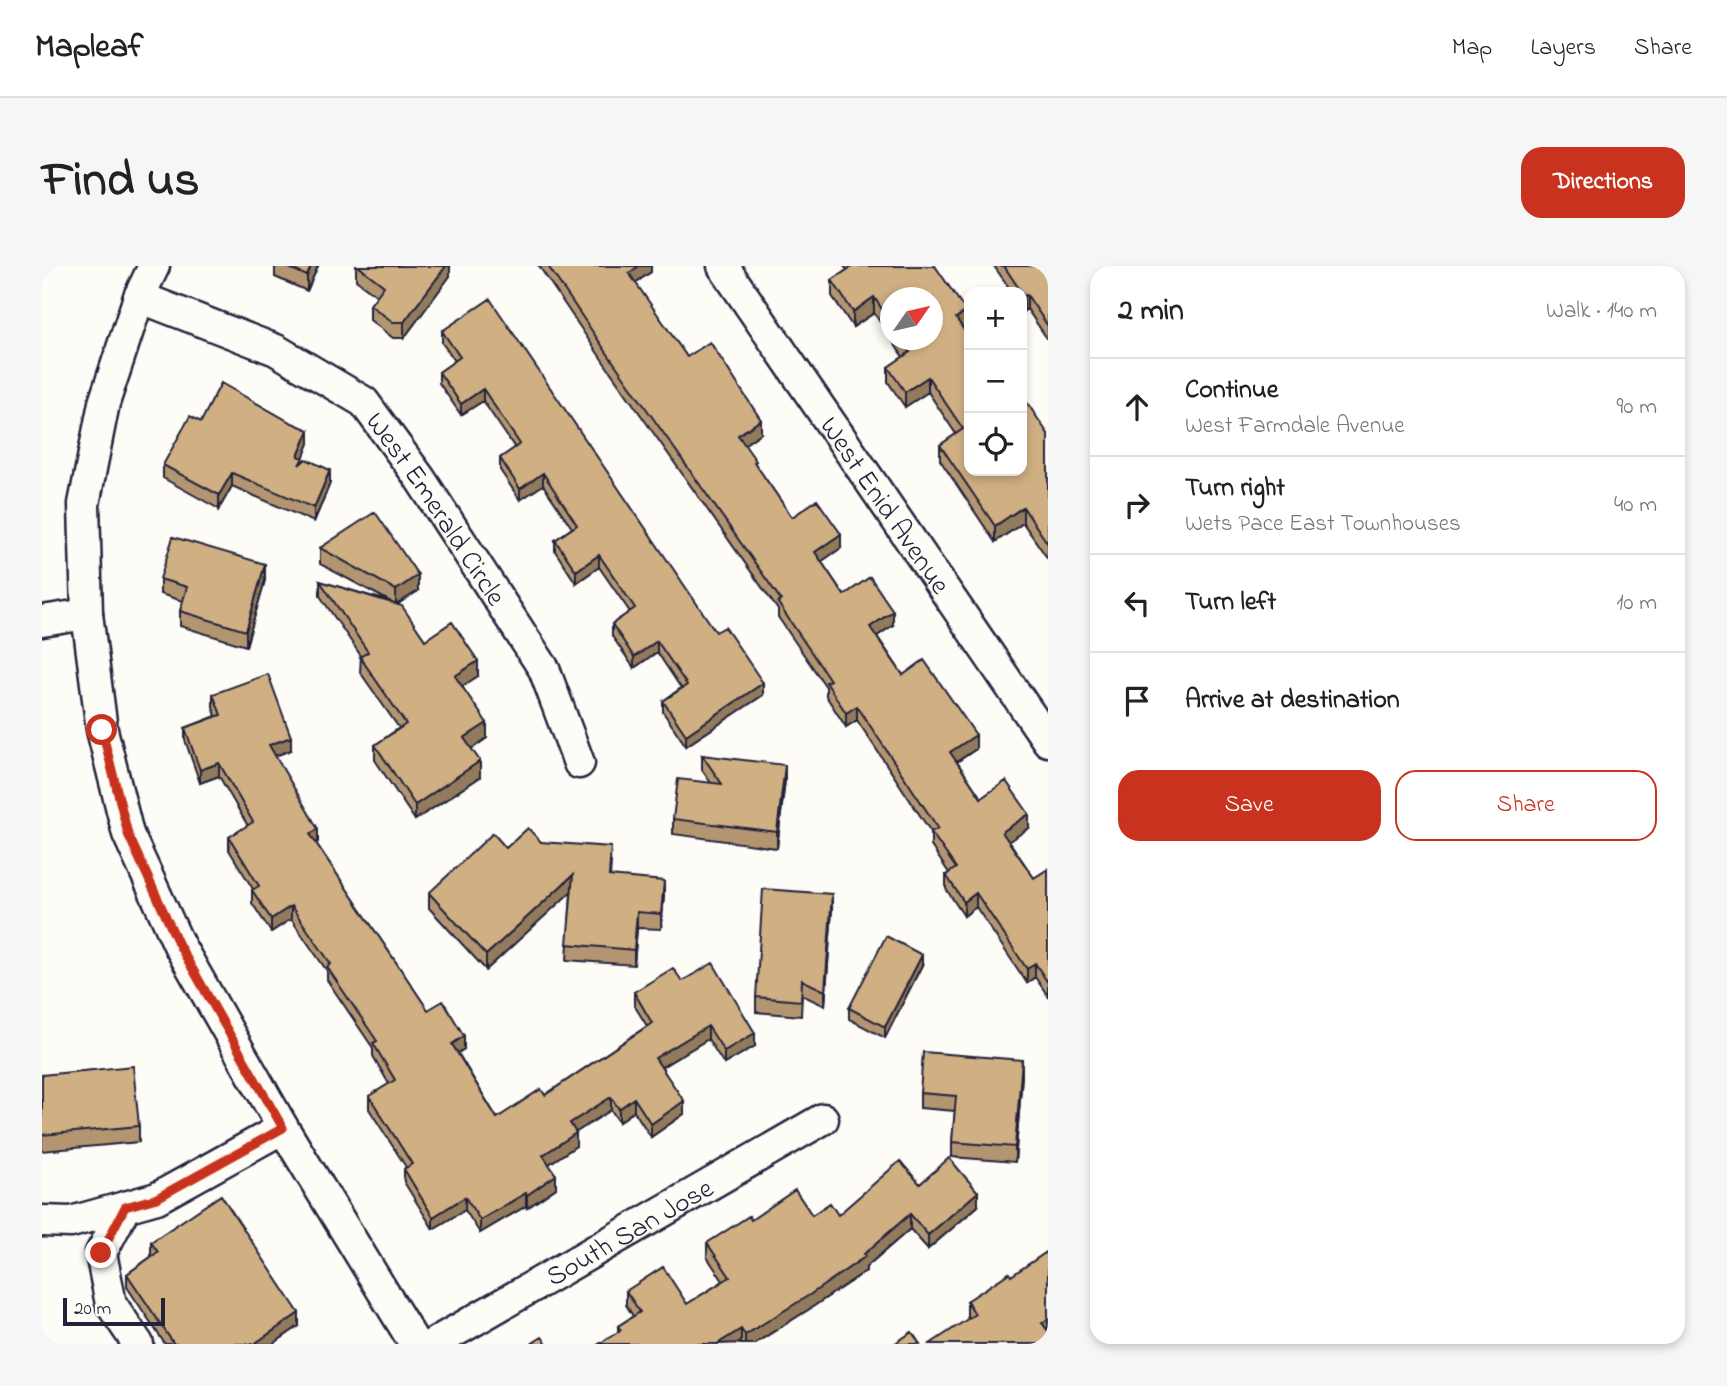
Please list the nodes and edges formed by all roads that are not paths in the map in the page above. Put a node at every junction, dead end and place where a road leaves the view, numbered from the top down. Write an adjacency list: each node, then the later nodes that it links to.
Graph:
1 (154, 266): 3 (street)
2 (723, 266): 6 (street, West Enid Avenue)
3 (139, 297): 4 (street); 7 (street, West Emerald Circle)
4 (87, 614): 5 (street); 9 (street)
5 (42, 621)
6 (1048, 741)
7 (579, 763)
8 (823, 1119): 14 (street, South San Jose)
9 (283, 1128): 10 (street); 13 (street)
10 (125, 1207): 11 (street); 12 (street)
11 (42, 1221)
12 (138, 1344)
13 (415, 1344)
14 (433, 1344)

